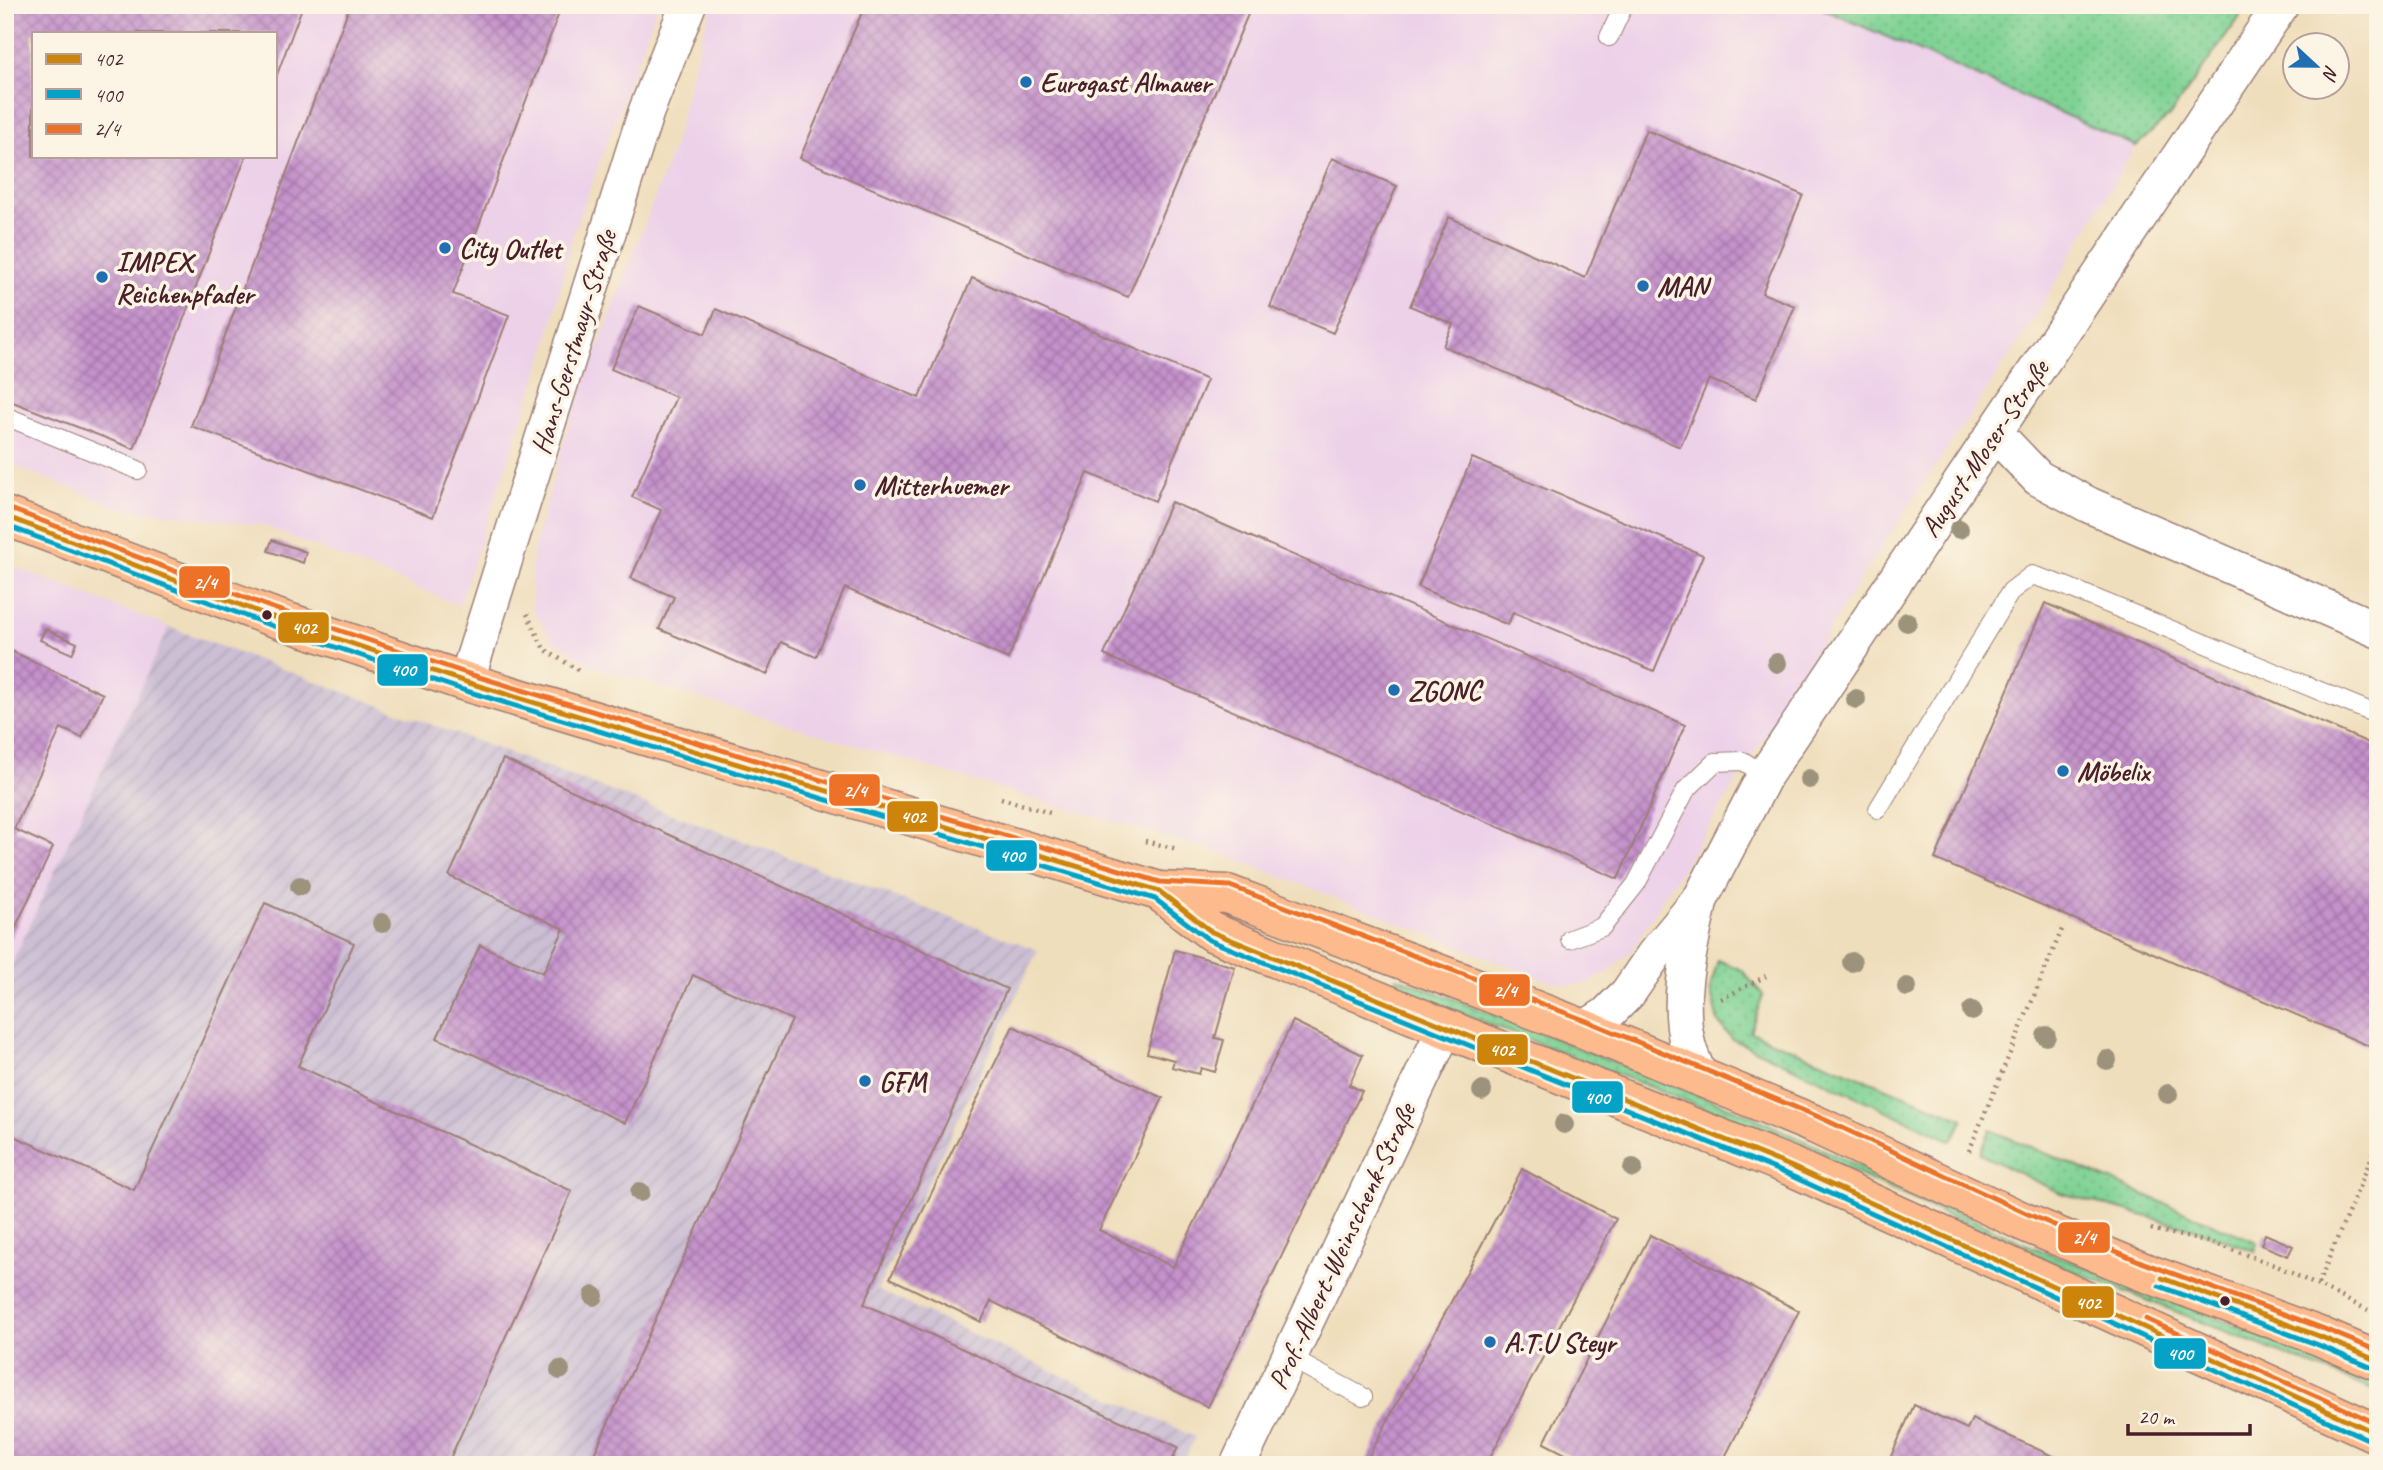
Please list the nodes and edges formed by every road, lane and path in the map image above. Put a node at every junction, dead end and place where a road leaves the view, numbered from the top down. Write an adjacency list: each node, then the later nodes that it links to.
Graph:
1 (688, 5): 10 (street, Hans-Gerstmayr-Straße)
2 (1624, 5): 4 (lane)
3 (2281, 5): 6 (street, August-Moser-Straße)
4 (1609, 37)
5 (5, 416): 7 (lane)
6 (1995, 433): 9 (street); 12 (street, August-Moser-Straße)
7 (138, 470)
8 (5, 516): 10 (main road)
9 (2378, 630)
10 (466, 682): 14 (main road)
11 (2378, 715): 13 (lane)
12 (1765, 775): 15 (street, August-Moser-Straße); 17 (lane)
13 (1878, 809)
14 (1159, 891): 20 (main road); 21 (main road)
15 (1701, 898): 21 (street, August-Moser-Straße); 22 (street, August-Moser-Straße)
16 (2063, 927): 24 (path)
17 (1570, 939)
18 (1766, 976): 19 (path)
19 (1715, 1002)
20 (1445, 1028): 28 (street, Prof.-Albert-Weinschenk-Straße); 31 (main road)
21 (1584, 1029): 22 (main road)
22 (1700, 1077): 29 (main road)
23 (2378, 1142): 26 (path)
24 (1966, 1158)
25 (2143, 1227): 26 (path)
26 (2318, 1284): 27 (path)
27 (2378, 1315)
28 (1288, 1357): 30 (lane); 32 (street, Prof.-Albert-Weinschenk-Straße)
29 (2378, 1361)
30 (1363, 1397)
31 (2378, 1434)
32 (1238, 1465)

